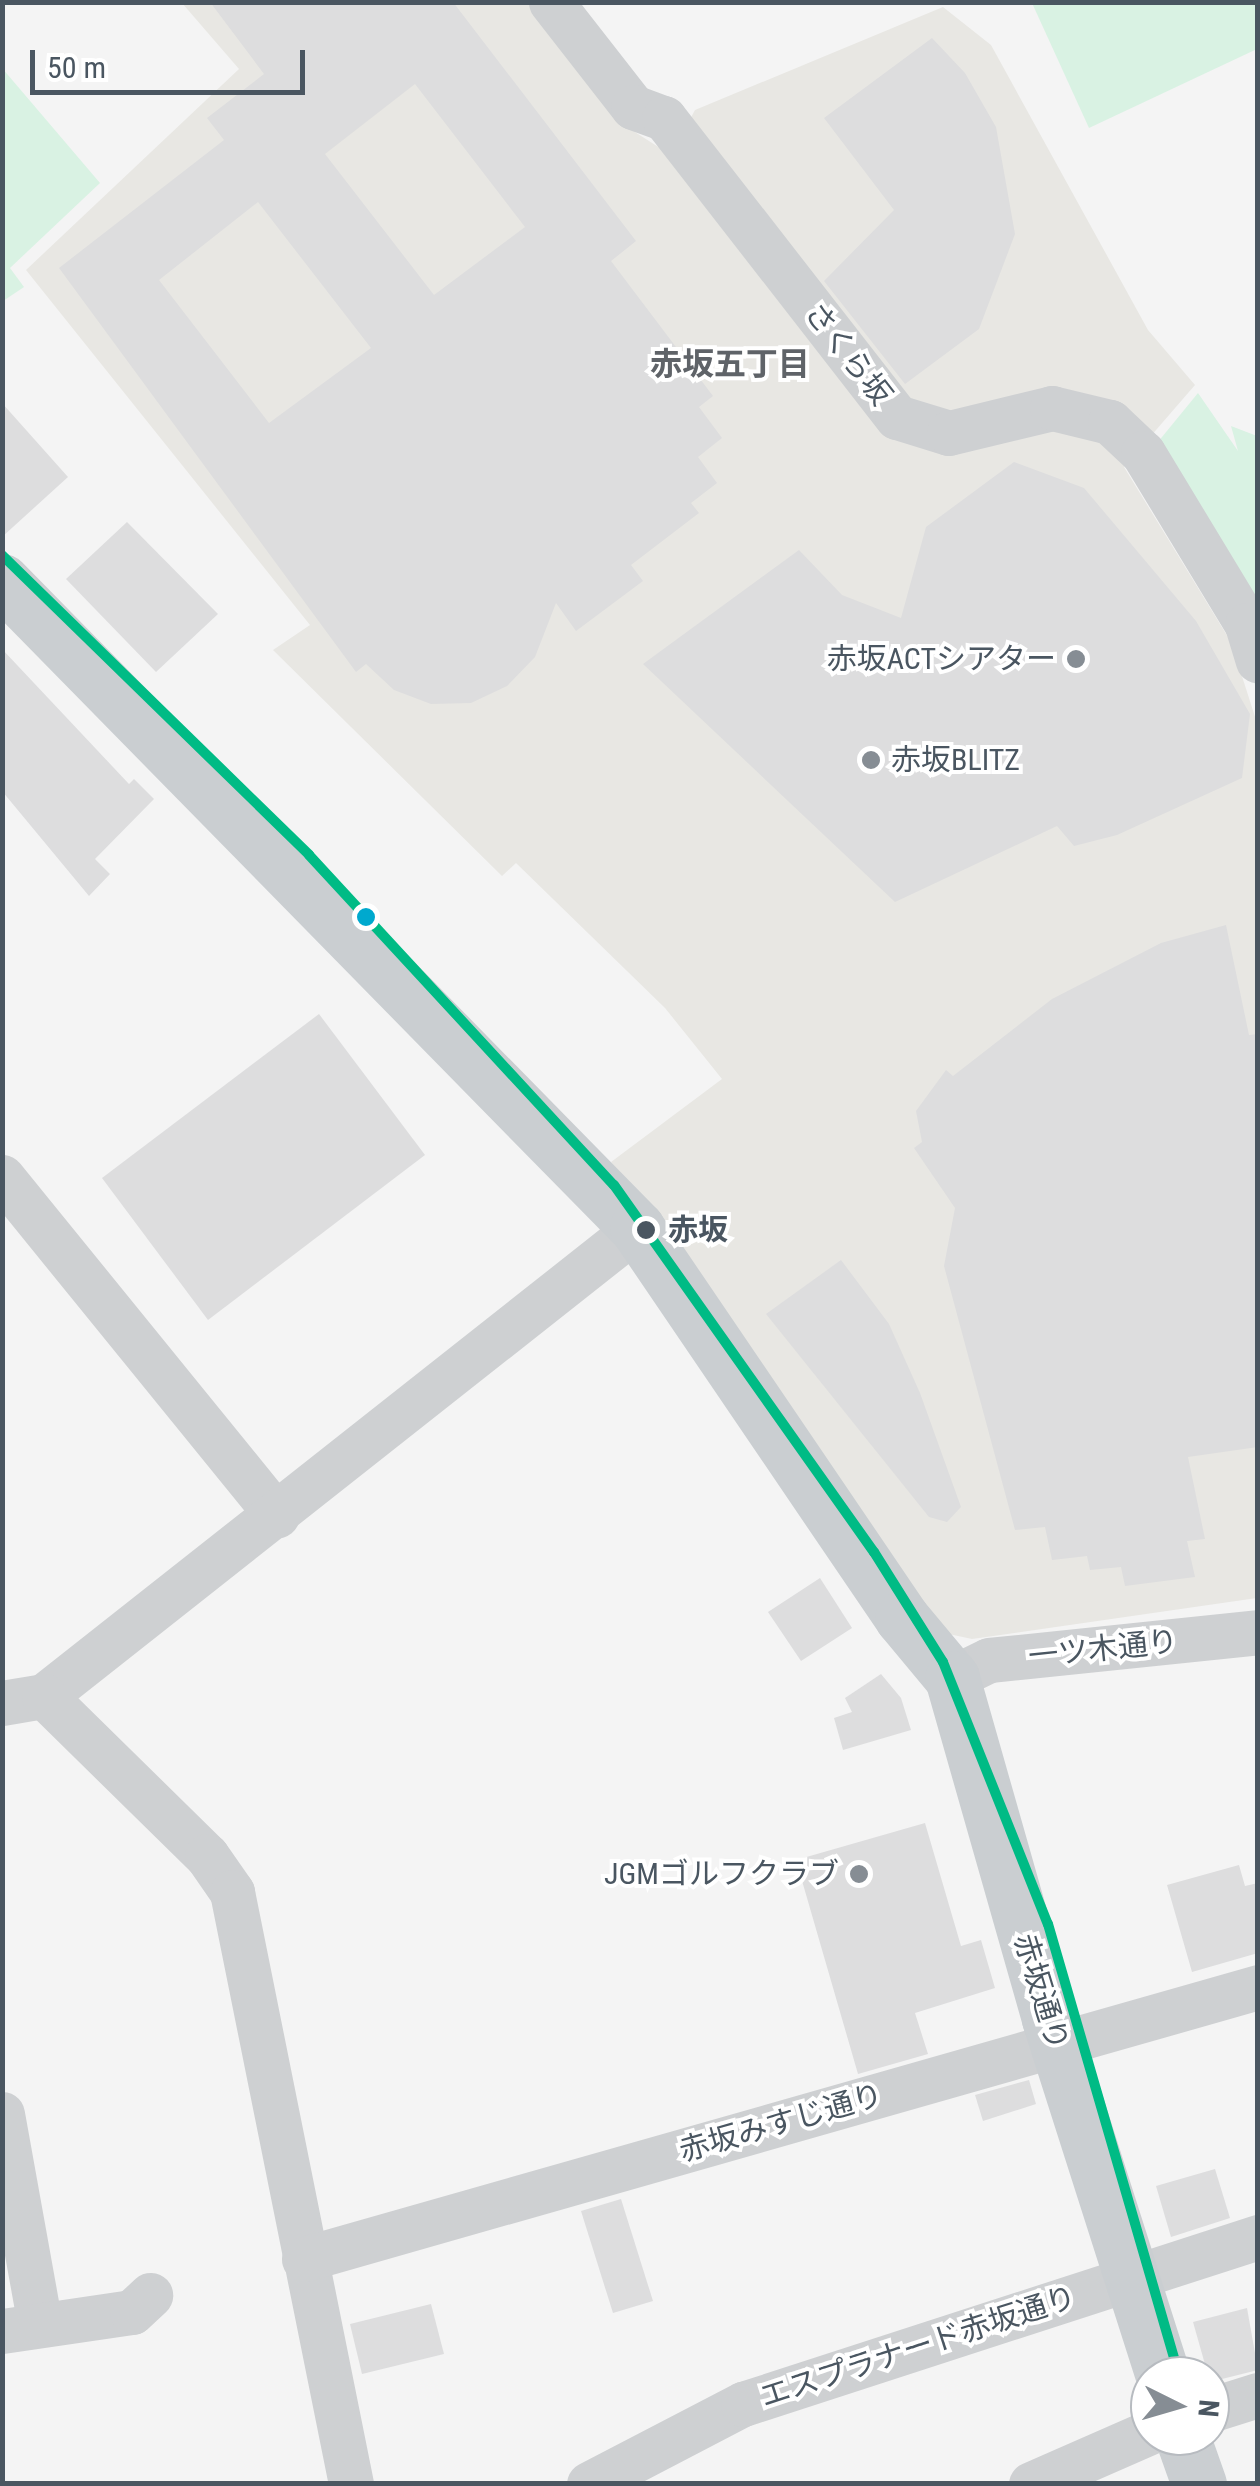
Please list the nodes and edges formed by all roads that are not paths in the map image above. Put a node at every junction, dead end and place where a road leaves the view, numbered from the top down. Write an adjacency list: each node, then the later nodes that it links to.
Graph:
1 (551, 2): 3 (street, さくら坂)
2 (2, 581): 5 (main road, 赤坂通り)
3 (1258, 660)
4 (2, 1177): 6 (street)
5 (638, 1228): 6 (street); 8 (main road, 赤坂通り)
6 (277, 1516): 9 (street)
7 (1258, 1632): 8 (street, 一ツ木通り)
8 (952, 1678): 11 (main road, 赤坂通り)
9 (23, 1700): 14 (street)
10 (1258, 1987): 11 (street, 赤坂みすじ通り)
11 (1057, 2045): 14 (street, 赤坂みすじ通り); 15 (main road, 赤坂通り)
12 (2, 2114): 17 (street)
13 (1258, 2236): 15 (street, エスプラナード赤坂通り)
14 (304, 2259): 23 (street)
15 (1131, 2276): 18 (main road, 赤坂通り); 24 (street, エスプラナード赤坂通り)
16 (150, 2295): 17 (street)
17 (21, 2328)
18 (1157, 2356)
19 (1258, 2395): 20 (street)
20 (1230, 2404)
21 (1130, 2441): 25 (street)
22 (1189, 2456): 26 (main road)
23 (351, 2484)
24 (589, 2484)
25 (1030, 2484)
26 (1198, 2484)

